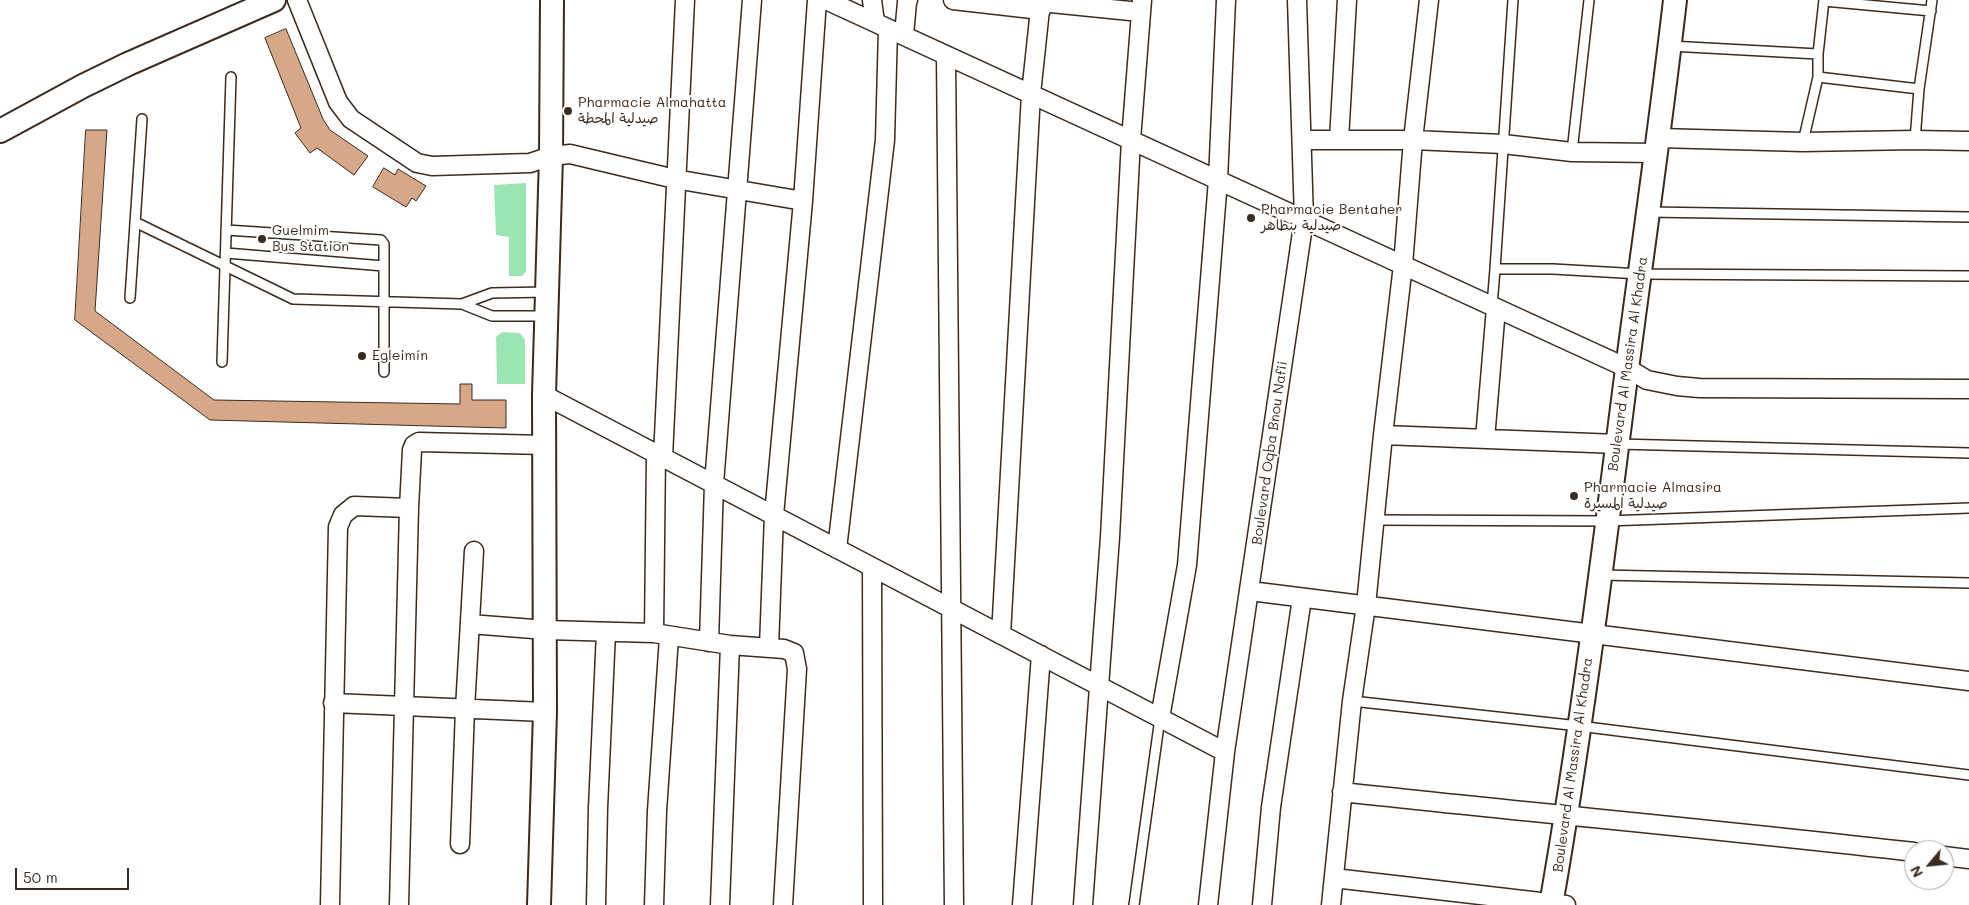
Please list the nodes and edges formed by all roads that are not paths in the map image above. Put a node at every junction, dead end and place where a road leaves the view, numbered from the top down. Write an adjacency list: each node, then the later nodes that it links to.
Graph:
1 (297, 0): 43 (street)
2 (552, 0): 43 (street)
3 (685, 0): 44 (street)
4 (752, 0): 46 (street)
5 (817, 0): 47 (street)
6 (826, 0): 23 (street)
7 (872, 0): 23 (street)
8 (908, 0): 23 (street)
9 (953, 0): 20 (street)
10 (1226, 0): 45 (street)
11 (1297, 0): 34 (street, Boulevard Oqba Bnou Nafii)
12 (1347, 0): 35 (street)
13 (1428, 0): 36 (street)
14 (1513, 0): 40 (lane)
15 (1589, 0): 42 (lane)
16 (1675, 0): 24 (street, Boulevard Al Massira Al Khadra)
17 (1824, 0): 22 (lane); 25 (lane)
18 (1932, 0): 22 (lane)
19 (260, 3): 32 (street)
20 (1041, 4): 21 (street); 30 (street)
21 (1141, 6): 33 (street)
22 (1931, 11): 29 (lane)
23 (889, 29): 26 (street); 83 (street)
24 (1670, 46): 25 (lane); 41 (street, Boulevard Al Massira Al Khadra)
25 (1818, 54): 27 (lane)
26 (946, 55): 30 (street); 91 (street)
27 (1818, 76): 29 (lane); 39 (lane)
28 (231, 77): 52 (lane)
29 (1919, 89): 37 (lane)
30 (1031, 94): 33 (street); 96 (street)
31 (142, 118): 51 (lane)
32 (0, 131)
33 (1131, 140): 45 (street); 103 (street)
34 (1302, 140): 35 (street); 50 (street, Boulevard Oqba Bnou Nafii)
35 (1339, 140): 36 (street)
36 (1413, 140): 40 (street); 54 (street)
37 (1915, 140): 38 (street); 39 (street)
38 (1969, 141)
39 (1803, 142): 41 (street)
40 (1504, 144): 42 (street); 57 (lane)
41 (1658, 146): 42 (street); 48 (street, Boulevard Al Massira Al Khadra)
42 (1572, 152)
43 (551, 156): 44 (street); 60 (street)
44 (676, 179): 46 (street); 76 (street)
45 (1218, 180): 50 (street); 109 (street)
46 (736, 189): 47 (street); 77 (street)
47 (803, 201): 80 (street)
48 (1648, 212): 49 (lane); 58 (street, Boulevard Al Massira Al Khadra)
49 (1969, 217)
50 (1304, 219): 54 (street); 88 (street, Boulevard Oqba Bnou Nafii)
51 (135, 222): 56 (lane); 61 (lane)
52 (226, 230): 53 (lane); 55 (lane)
53 (226, 253): 55 (lane); 56 (lane)
54 (1403, 265): 64 (street); 71 (street)
55 (384, 266): 62 (lane)
56 (225, 268): 62 (lane); 66 (lane)
57 (1495, 269): 58 (lane); 64 (lane)
58 (1640, 274): 59 (lane); 67 (street, Boulevard Al Massira Al Khadra)
59 (1969, 276)
60 (547, 292): 63 (lane); 65 (street)
61 (130, 298)
62 (384, 302): 63 (lane); 68 (lane)
63 (462, 304): 65 (lane)
64 (1494, 307): 67 (street); 72 (street)
65 (546, 316): 70 (street)
66 (222, 362)
67 (1627, 368): 69 (street); 73 (street, Boulevard Al Massira Al Khadra)
68 (384, 372)
69 (1969, 389)
70 (544, 395): 74 (street); 76 (street)
71 (1383, 435): 72 (street); 81 (street)
72 (1485, 439): 73 (street)
73 (1618, 444): 75 (lane); 82 (street, Boulevard Al Massira Al Khadra)
74 (545, 445): 78 (street); 93 (street)
75 (1969, 453)
76 (659, 455): 77 (street); 97 (street)
77 (714, 484): 80 (street); 98 (street)
78 (409, 508): 105 (street); 106 (street)
79 (1969, 508): 82 (lane)
80 (774, 515): 83 (street); 100 (street)
81 (1374, 520): 82 (lane); 90 (street)
82 (1607, 521): 86 (street, Boulevard Al Massira Al Khadra)
83 (837, 549): 85 (street)
84 (474, 551): 92 (street)
85 (872, 567): 91 (street); 128 (street)
86 (1600, 575): 87 (lane); 95 (street, Boulevard Al Massira Al Khadra)
87 (1969, 583)
88 (1250, 591): 89 (street); 111 (street, Boulevard Oqba Bnou Nafii)
89 (1302, 598): 90 (street); 134 (street)
90 (1366, 605): 95 (street); 104 (street)
91 (950, 608): 96 (street); 129 (street)
92 (470, 624): 93 (street); 107 (street)
93 (546, 630): 94 (street); 108 (street)
94 (606, 632): 97 (street); 124 (street)
95 (1592, 632): 102 (street); 110 (street, Boulevard Al Massira Al Khadra)
96 (1001, 634): 101 (street)
97 (662, 635): 98 (street); 125 (street)
98 (709, 642): 99 (street)
99 (730, 645): 100 (street); 126 (street)
100 (769, 647): 127 (street)
101 (1041, 655): 103 (street); 130 (street)
102 (1969, 681)
103 (1098, 686): 109 (street); 131 (street)
104 (1352, 701): 110 (lane); 113 (street)
105 (333, 703): 106 (street); 121 (street)
106 (404, 706): 107 (street); 122 (street)
107 (465, 709): 108 (street); 115 (street)
108 (545, 712): 123 (street)
109 (1160, 718): 111 (street); 132 (lane)
110 (1579, 726): 112 (lane); 114 (street, Boulevard Al Massira Al Khadra)
111 (1225, 752): 133 (street, Boulevard Oqba Bnou Nafii)
112 (1969, 775)
113 (1342, 792): 114 (street); 119 (street)
114 (1567, 817): 116 (street); 120 (street, Boulevard Al Massira Al Khadra)
115 (460, 844)
116 (1904, 851)
117 (1954, 857): 118 (street)
118 (1969, 859)
119 (1334, 878): 120 (street); 135 (street)
120 (1556, 904)
121 (330, 905)
122 (399, 905)
123 (539, 905)
124 (596, 905)
125 (654, 905)
126 (720, 905)
127 (783, 905)
128 (873, 905)
129 (954, 905)
130 (1022, 905)
131 (1083, 905)
132 (1134, 905)
133 (1208, 905)
134 (1262, 905)
135 (1331, 905)

